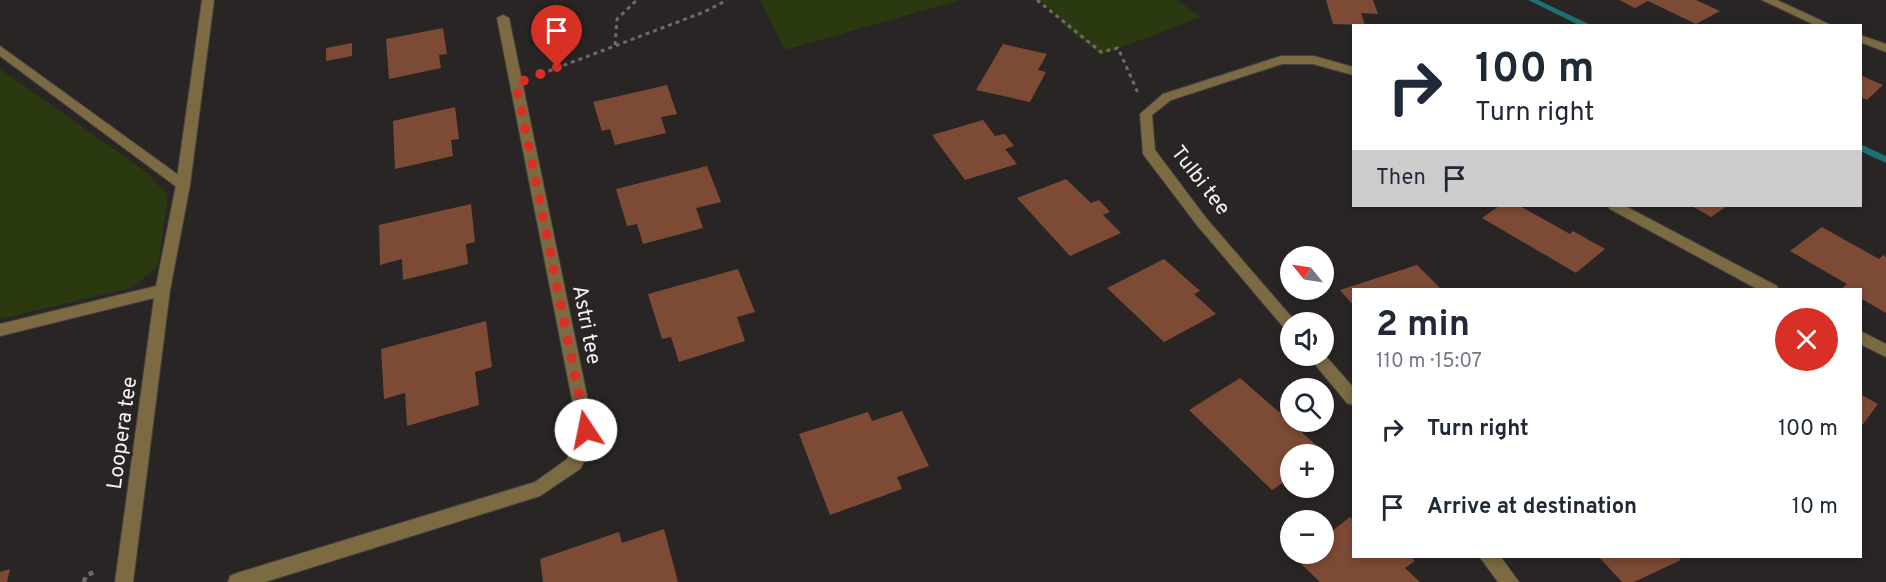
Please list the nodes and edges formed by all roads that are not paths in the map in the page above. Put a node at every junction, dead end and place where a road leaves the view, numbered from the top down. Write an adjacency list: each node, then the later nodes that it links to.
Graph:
1 (208, 0): 9 (street, Loopera tee)
2 (1768, 0): 4 (street)
3 (503, 18): 21 (street, Astri tee)
4 (1823, 24)
5 (1862, 39): 6 (street)
6 (1886, 48)
7 (0, 50): 9 (street)
8 (1352, 71): 13 (street, Tulbi tee)
9 (183, 185): 12 (street, Loopera tee)
10 (1617, 207): 11 (street)
11 (1768, 288)
12 (163, 290): 14 (street); 20 (street, Loopera tee)
13 (1280, 313)
14 (0, 330)
15 (1862, 338): 16 (street)
16 (1886, 351)
17 (1325, 366): 18 (street)
18 (1352, 398)
19 (1490, 558): 22 (street)
20 (124, 582)
21 (237, 582)
22 (1510, 582)

